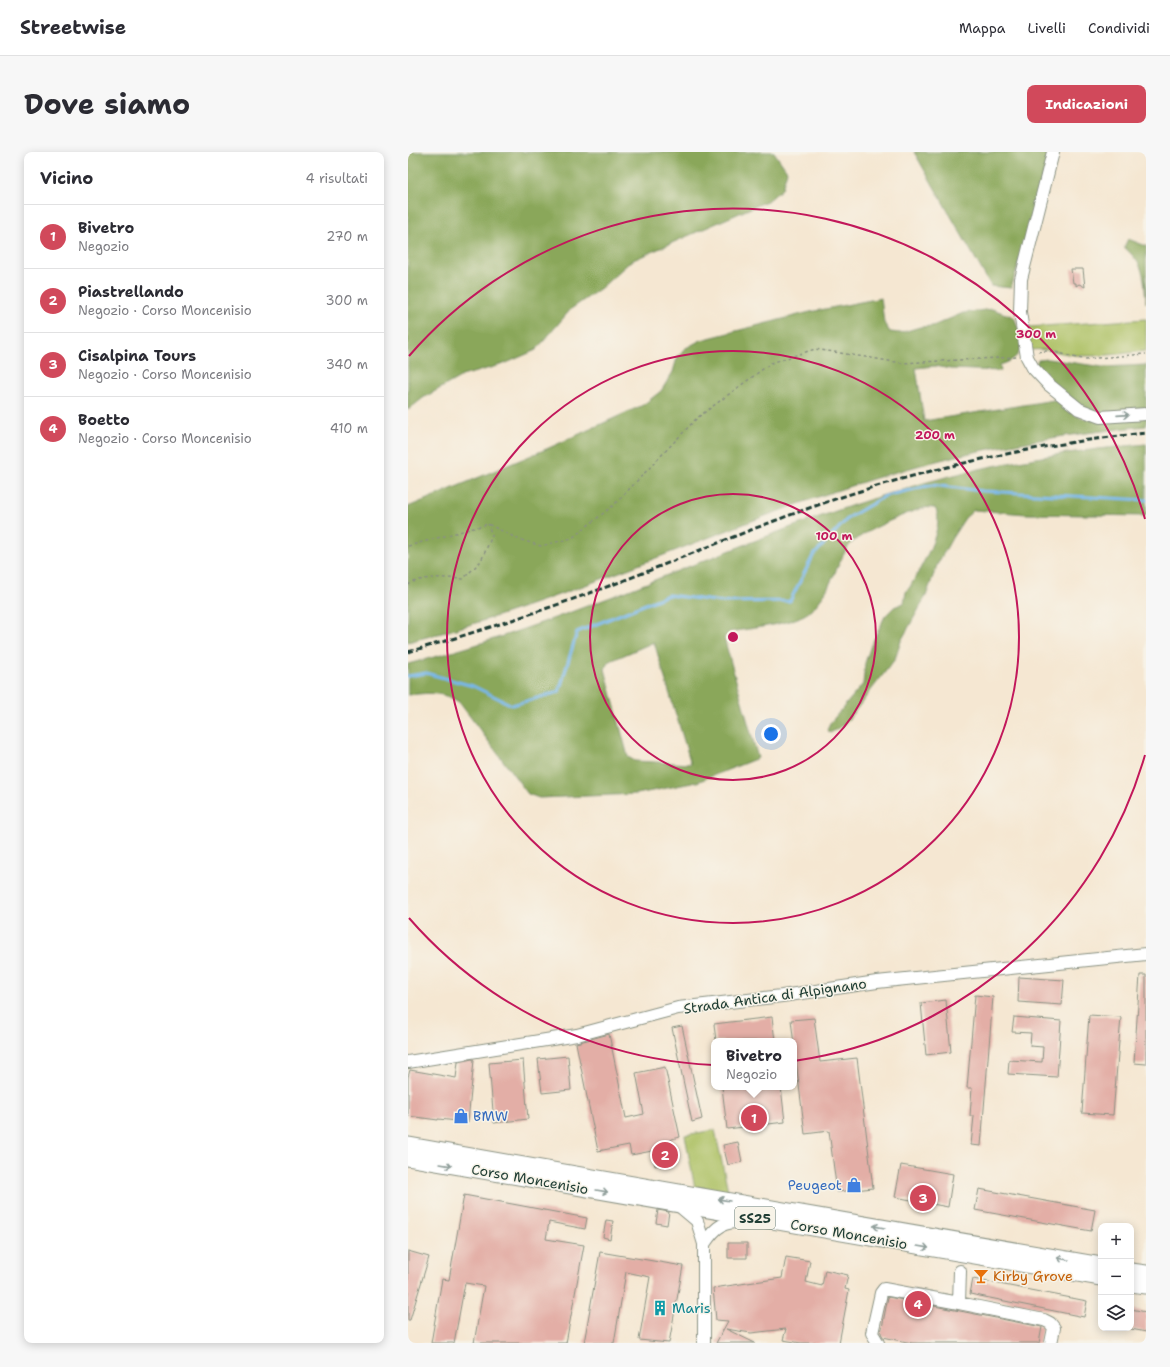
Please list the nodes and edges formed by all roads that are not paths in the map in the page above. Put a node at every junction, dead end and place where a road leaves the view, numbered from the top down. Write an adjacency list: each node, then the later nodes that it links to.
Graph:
1 (1053, 152): 2 (street, one-way to 2)
2 (1146, 414)
3 (1146, 954): 4 (street, Strada Antica di Alpignano)
4 (408, 1062)
5 (408, 1145): 10 (main road, Corso Moncenisio / SS25, one-way to 5)
6 (408, 1158): 7 (main road, Corso Moncenisio / SS25, one-way to 7)
7 (677, 1205): 8 (main road, Corso Moncenisio / SS25); 9 (street)
8 (761, 1219): 9 (street); 14 (main road, Corso Moncenisio / SS25, one-way to 14)
9 (704, 1244): 18 (street)
10 (1098, 1264)
11 (960, 1271): 17 (street)
12 (1134, 1271): 13 (main road)
13 (1146, 1273)
14 (1098, 1277)
15 (1134, 1284): 16 (main road)
16 (1146, 1286)
17 (959, 1303): 19 (street); 20 (street)
18 (704, 1343)
19 (878, 1343)
20 (1051, 1343)

